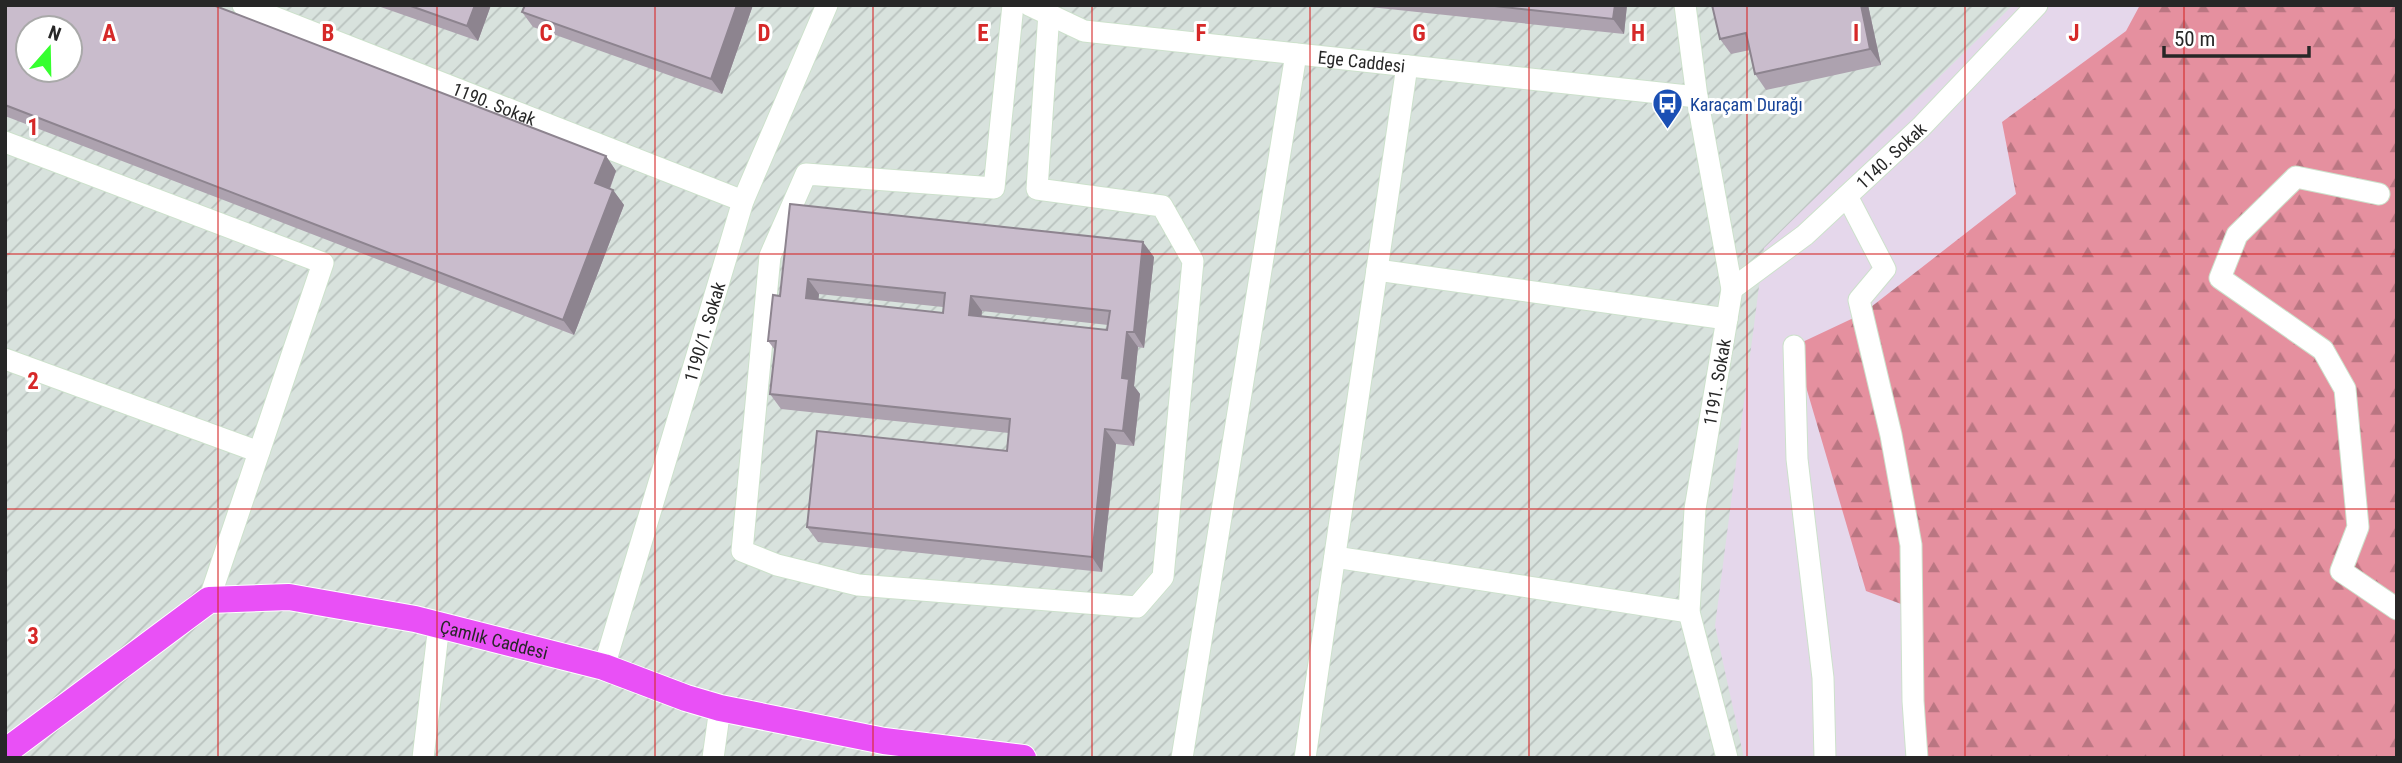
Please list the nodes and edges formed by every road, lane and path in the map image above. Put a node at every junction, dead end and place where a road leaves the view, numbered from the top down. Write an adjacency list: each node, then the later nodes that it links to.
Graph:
1 (243, 5): 13 (street, 1190. Sokak)
2 (827, 5): 13 (street, 1190/1. Sokak)
3 (1013, 5): 6 (street)
4 (1685, 5): 9 (street, 1191. Sokak)
5 (2037, 5): 12 (street, 1140. Sokak)
6 (1039, 9): 7 (street, Ege Caddesi)
7 (1296, 54): 8 (street, Ege Caddesi); 31 (street)
8 (1407, 66): 9 (street, Ege Caddesi); 14 (street)
9 (1697, 97): 15 (street, 1191. Sokak)
10 (5, 142): 19 (street)
11 (2379, 194): 22 (street)
12 (1847, 196): 15 (street, 1140. Sokak); 35 (street)
13 (743, 201): 25 (street, 1190/1. Sokak)
14 (1377, 270): 16 (street); 20 (street)
15 (1732, 289): 16 (street, 1191. Sokak)
16 (1727, 318): 23 (street, 1191. Sokak)
17 (1794, 346): 34 (street)
18 (5, 359): 19 (street)
19 (259, 452): 21 (street)
20 (1335, 557): 23 (street); 32 (street)
21 (209, 600): 24 (main road, Çamlık Caddesi); 27 (main road)
22 (2397, 610)
23 (1689, 612): 33 (street, 1191. Sokak)
24 (439, 625): 25 (main road, Çamlık Caddesi); 28 (street)
25 (604, 667): 26 (main road, Çamlık Caddesi)
26 (720, 708): 29 (street); 30 (main road, Çamlık Caddesi)
27 (5, 752)
28 (423, 758)
29 (713, 758)
30 (1023, 758)
31 (1182, 758)
32 (1304, 758)
33 (1727, 758)
34 (1825, 758)
35 (1917, 758)

